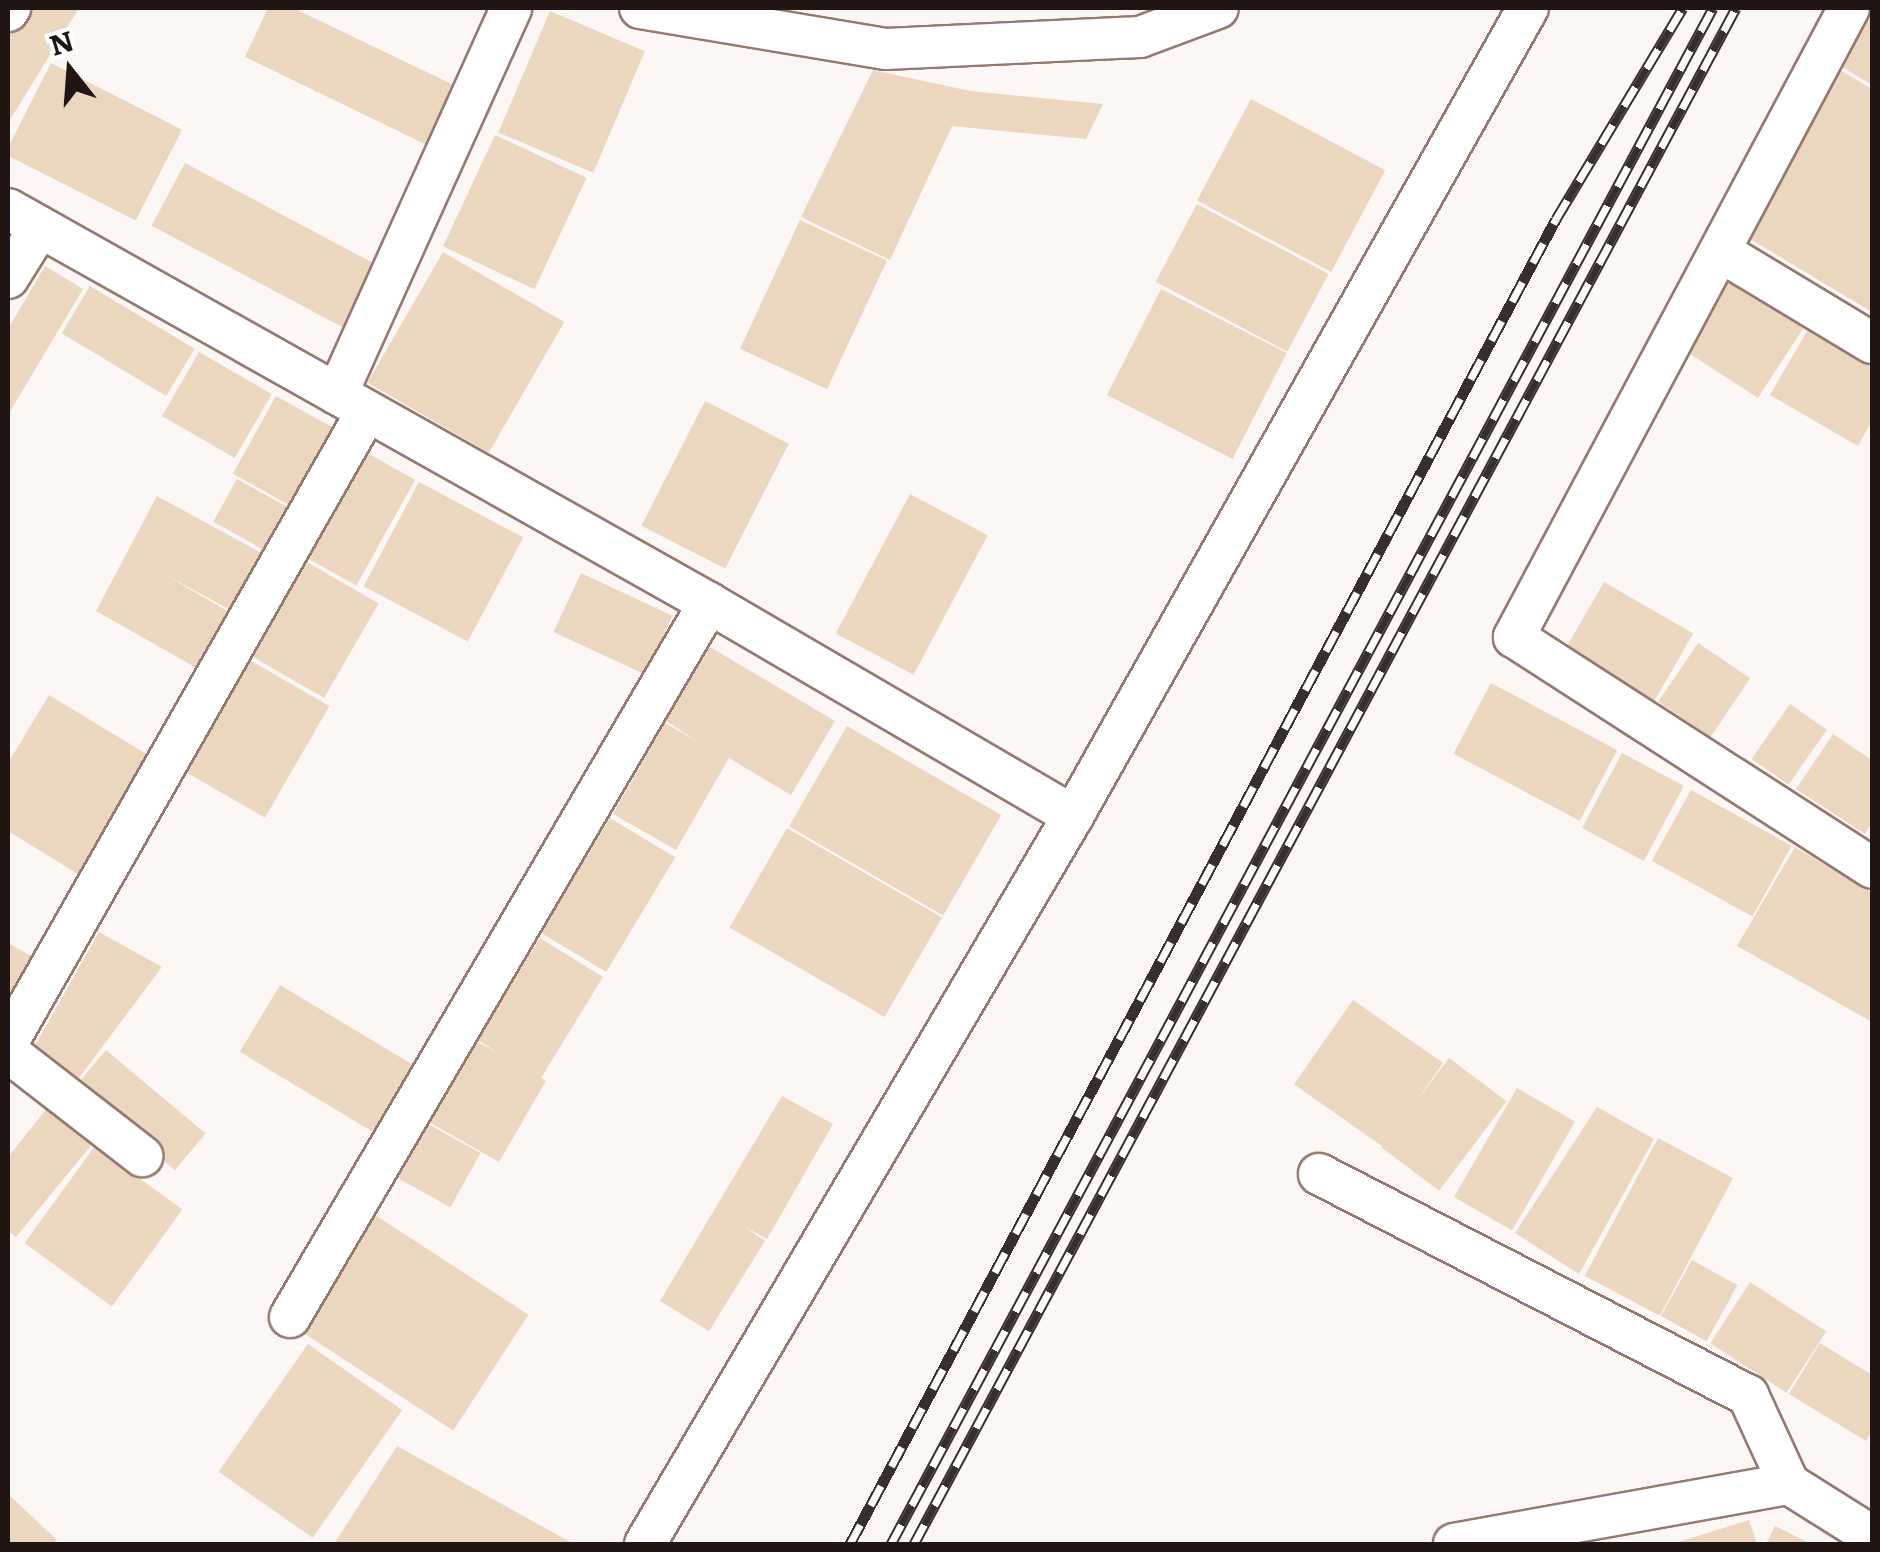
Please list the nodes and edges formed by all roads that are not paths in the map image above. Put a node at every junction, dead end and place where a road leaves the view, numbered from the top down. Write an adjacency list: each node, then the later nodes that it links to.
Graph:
1 (511, 8): 10 (street)
2 (640, 8): 3 (street)
3 (1218, 8)
4 (1528, 8): 12 (street)
5 (1849, 8): 7 (street)
6 (24, 218): 8 (street); 10 (street)
7 (1721, 252): 9 (street); 13 (street)
8 (8, 278)
9 (1872, 342)
10 (352, 403): 11 (street); 14 (street)
11 (708, 603): 12 (street); 18 (street)
12 (1073, 816): 22 (street)
13 (1872, 868)
14 (8, 1042)
15 (8, 1052): 16 (street)
16 (142, 1156)
17 (1319, 1174): 19 (street)
18 (290, 1317)
19 (1789, 1484): 20 (street); 21 (street)
20 (1608, 1530): 23 (street)
21 (1872, 1536)
22 (646, 1544)
23 (1454, 1544)

